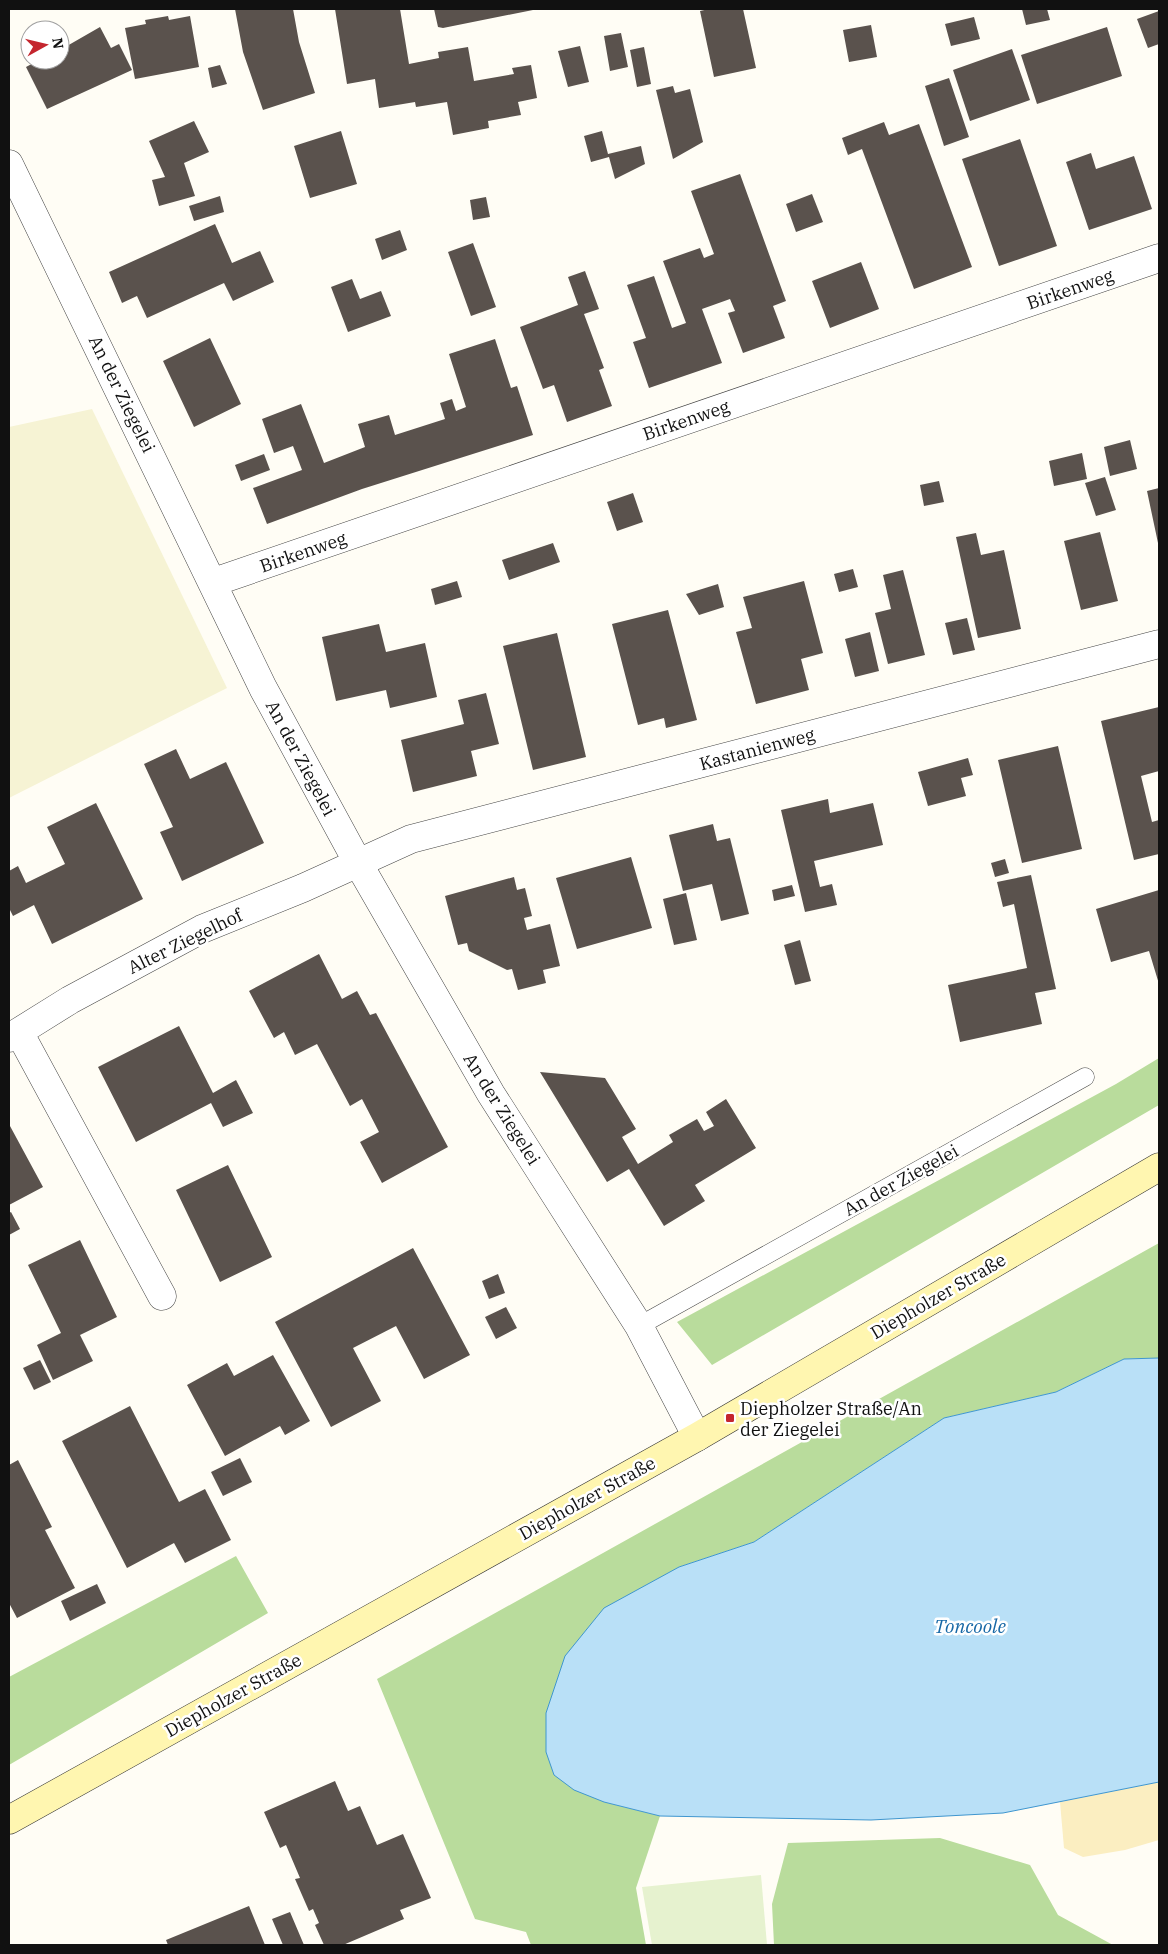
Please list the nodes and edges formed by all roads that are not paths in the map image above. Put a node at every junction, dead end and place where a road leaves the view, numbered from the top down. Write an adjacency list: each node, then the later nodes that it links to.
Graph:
1 (9, 164): 3 (street, An der Ziegelei)
2 (1159, 258): 3 (street, Birkenweg)
3 (214, 582): 5 (street, An der Ziegelei)
4 (1159, 644): 5 (street, Kastanienweg)
5 (358, 863): 6 (street, Alter Ziegelhof); 10 (street, An der Ziegelei)
6 (14, 1035): 9 (street, Alter Ziegelhof)
7 (1086, 1078): 10 (lane, An der Ziegelei)
8 (1159, 1167): 11 (main road, Diepholzer Straße)
9 (162, 1296)
10 (639, 1326): 11 (street, An der Ziegelei)
11 (696, 1437): 12 (main road, Diepholzer Straße)
12 (9, 1820)

